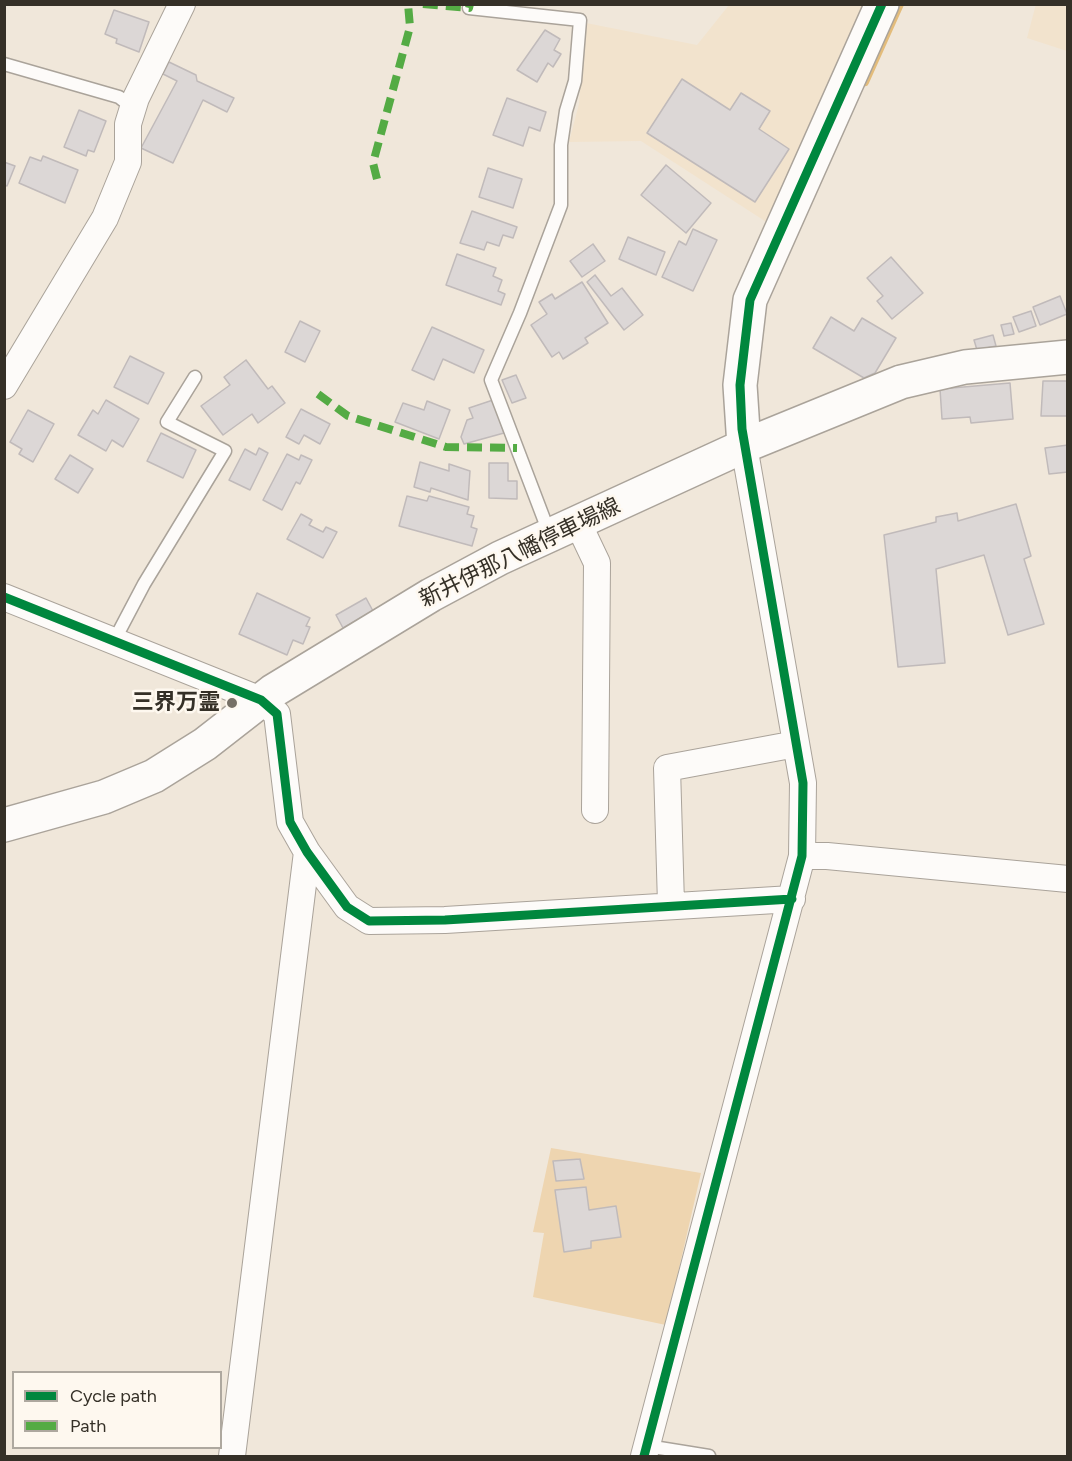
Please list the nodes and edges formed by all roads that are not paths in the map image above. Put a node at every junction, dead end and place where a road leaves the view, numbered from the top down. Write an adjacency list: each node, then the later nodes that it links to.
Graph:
1 (182, 4): 5 (street)
2 (882, 4): 9 (main road)
3 (469, 8): 10 (lane)
4 (4, 64): 5 (lane)
5 (133, 108): 8 (street)
6 (1068, 357): 9 (main road, 新井伊那八幡停車場線)
7 (195, 377): 12 (lane)
8 (4, 386)
9 (744, 446): 10 (main road, 新井伊那八幡停車場線); 14 (street)
10 (564, 529): 13 (main road, 新井伊那八幡停車場線); 15 (street)
11 (4, 597): 12 (street)
12 (114, 641): 13 (street)
13 (261, 700): 16 (main road, 新井伊那八幡停車場線); 17 (street)
14 (796, 744): 18 (street); 21 (street)
15 (595, 810)
16 (4, 825)
17 (307, 852): 21 (street); 23 (street)
18 (802, 856): 19 (street); 20 (street)
19 (1068, 879)
20 (792, 899): 21 (street); 22 (street)
21 (671, 904)
22 (646, 1451): 24 (lane)
23 (232, 1456)
24 (709, 1456)

